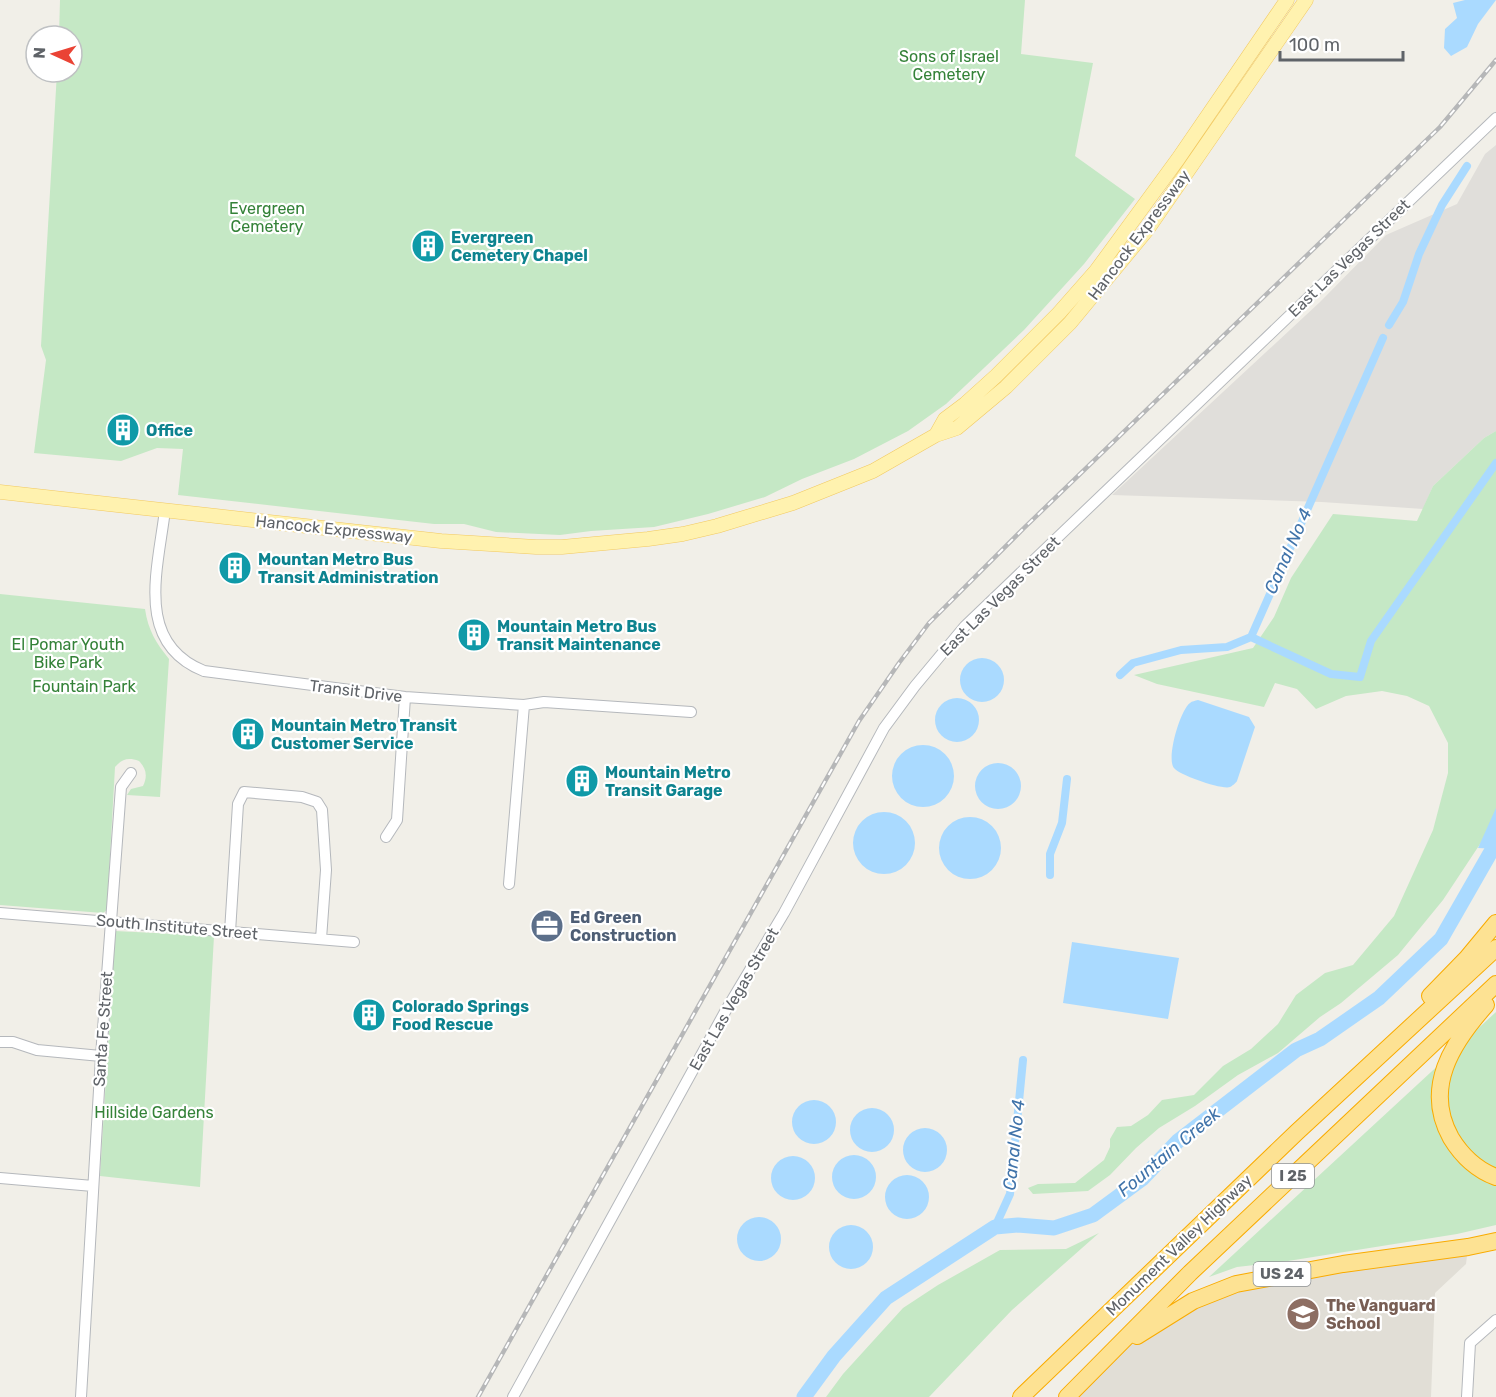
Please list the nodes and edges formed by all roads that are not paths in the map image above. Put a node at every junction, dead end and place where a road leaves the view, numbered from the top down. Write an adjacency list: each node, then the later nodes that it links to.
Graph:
1 (1287, 0): 4 (main road, Hancock Expressway)
2 (1306, 0): 4 (main road, Hancock Expressway)
3 (1496, 118): 32 (street, East Las Vegas Street)
4 (936, 435): 6 (main road, Hancock Expressway)
5 (0, 492): 6 (main road, Hancock Expressway)
6 (165, 510): 7 (street, Transit Drive)
7 (405, 697): 8 (street, Transit Drive); 11 (street)
8 (524, 705): 9 (street, Transit Drive); 12 (street)
9 (691, 712)
10 (131, 773): 14 (street, Santa Fe Street)
11 (386, 837)
12 (509, 884)
13 (0, 913): 14 (street, South Institute Street)
14 (111, 922): 16 (street, South Institute Street); 23 (street, Santa Fe Street)
15 (1496, 923): 24 (highway)
16 (230, 932): 17 (street, South Institute Street); 17 (street)
17 (321, 939): 18 (street, South Institute Street)
18 (354, 942)
19 (1496, 948): 24 (highway, Monument Valley Highway / I 25)
20 (1496, 984): 30 (highway, Monument Valley Highway / I 25)
21 (1496, 994): 25 (highway)
22 (0, 1041): 23 (street)
23 (101, 1056): 27 (street, Santa Fe Street)
24 (1320, 1110): 33 (highway, Monument Valley Highway / I 25)
25 (1496, 1177)
26 (0, 1178): 27 (street)
27 (93, 1185): 31 (street, Santa Fe Street)
28 (1496, 1241): 30 (highway, US 24)
29 (1496, 1320): 35 (street)
30 (1091, 1371): 34 (highway, Monument Valley Highway / I 25)
31 (81, 1397)
32 (513, 1397)
33 (1021, 1397)
34 (1067, 1397)
35 (1467, 1397)

